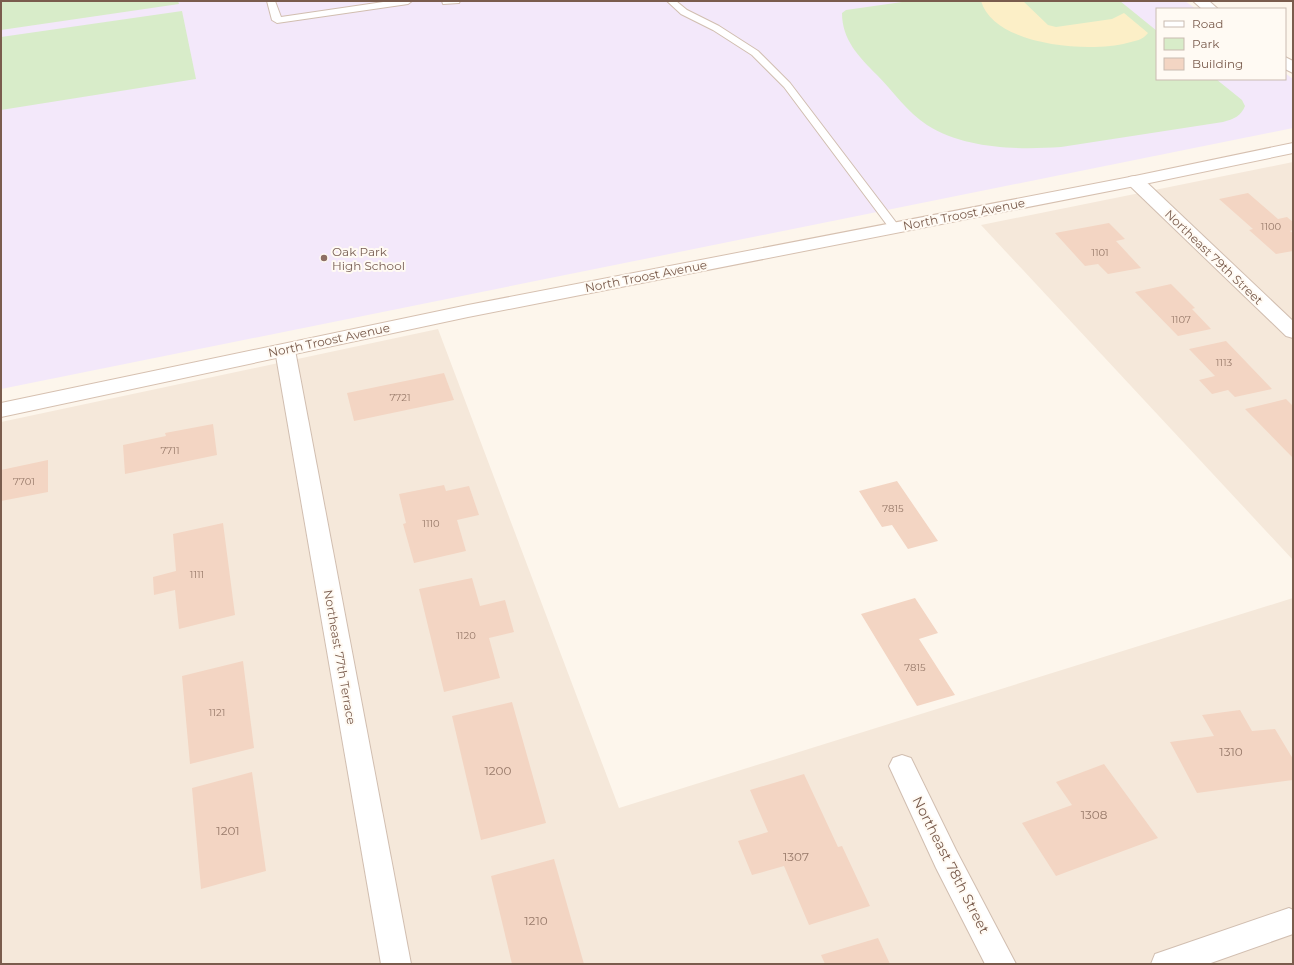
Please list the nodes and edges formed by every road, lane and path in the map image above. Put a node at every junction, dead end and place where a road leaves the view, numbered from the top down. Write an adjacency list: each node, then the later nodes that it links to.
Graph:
1 (271, 1): 2 (lane)
2 (408, 1)
3 (446, 1): 4 (lane)
4 (456, 1)
5 (671, 1): 10 (lane)
6 (1200, 1): 7 (street)
7 (1210, 8)
8 (1293, 148): 9 (street, North Troost Avenue)
9 (1135, 181): 10 (street, North Troost Avenue); 11 (street, Northeast 79th Street)
10 (894, 227): 12 (street, North Troost Avenue)
11 (1293, 332)
12 (285, 350): 13 (street, North Troost Avenue); 16 (street, Northeast 77th Terrace)
13 (1, 410)
14 (902, 766): 17 (street, Northeast 78th Street)
15 (1289, 922): 18 (street)
16 (396, 964)
17 (1001, 964)
18 (1166, 964)

